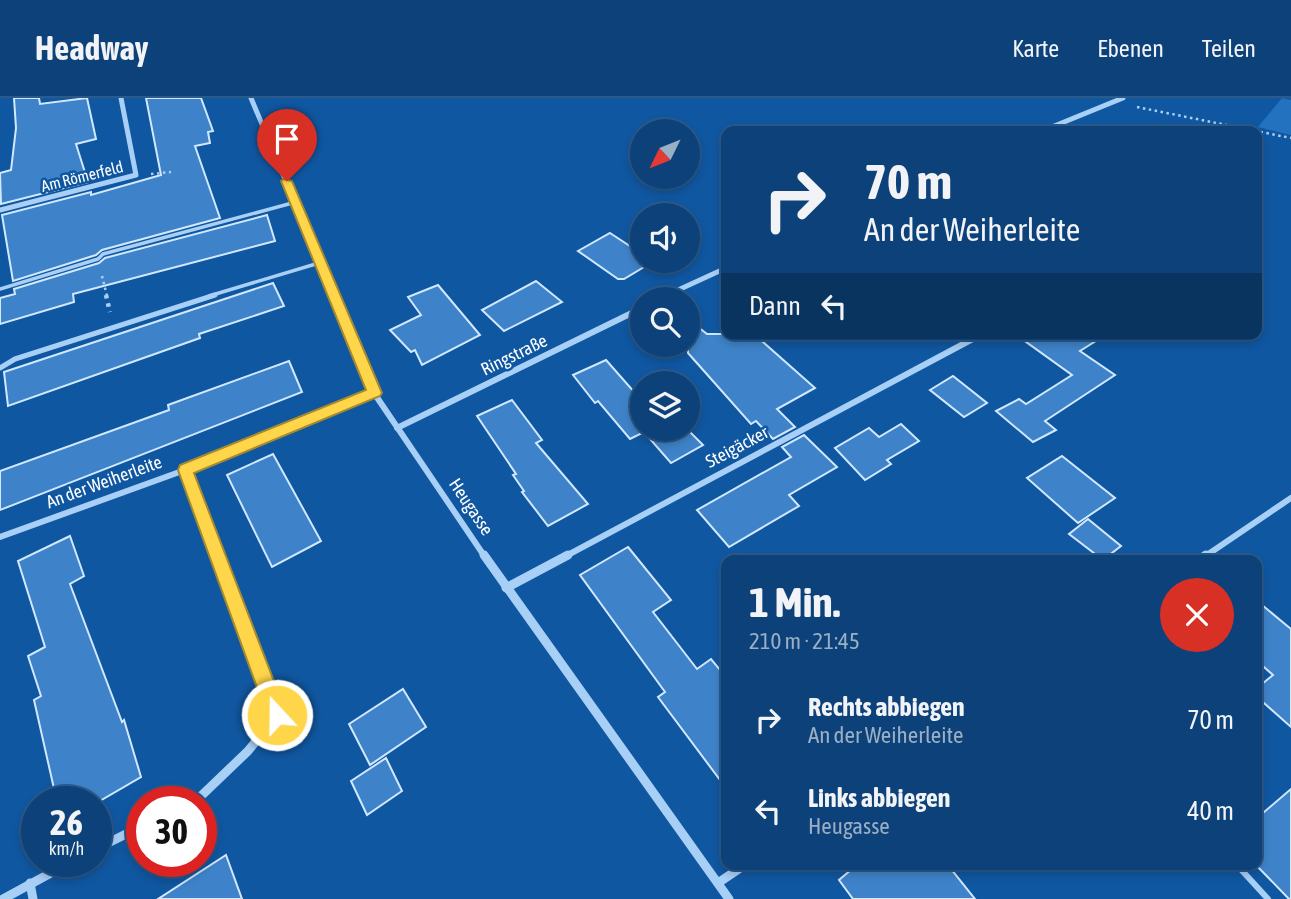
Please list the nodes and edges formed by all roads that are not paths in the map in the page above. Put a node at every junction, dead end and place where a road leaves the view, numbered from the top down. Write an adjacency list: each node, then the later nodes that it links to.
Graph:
1 (121, 98): 6 (street, Am Römerfeld)
2 (251, 98): 5 (street, Heugasse)
3 (1123, 98): 4 (street)
4 (1054, 126)
5 (296, 202): 7 (street, Heugasse); 10 (lane)
6 (0, 210)
7 (319, 263): 13 (lane); 14 (street, Heugasse)
8 (721, 270): 9 (street)
9 (686, 287)
10 (0, 289)
11 (630, 314): 15 (street, Ringstraße)
12 (971, 340): 20 (street, Steigäcker)
13 (0, 368)
14 (374, 393): 15 (street, Heugasse); 16 (street, An der Weiherleite)
15 (397, 428): 20 (street, Heugasse)
16 (185, 470): 18 (street, An der Weiherleite); 21 (street)
17 (1291, 498): 19 (street)
18 (0, 537)
19 (1206, 555)
20 (506, 587): 26 (street, Heugasse)
21 (211, 786)
22 (737, 870): 26 (street)
23 (1241, 870): 30 (lane)
24 (42, 877): 25 (street)
25 (30, 883): 27 (street); 28 (street)
26 (718, 883): 29 (street, Heugasse)
27 (3, 899)
28 (33, 899)
29 (729, 899)
30 (1268, 899)

